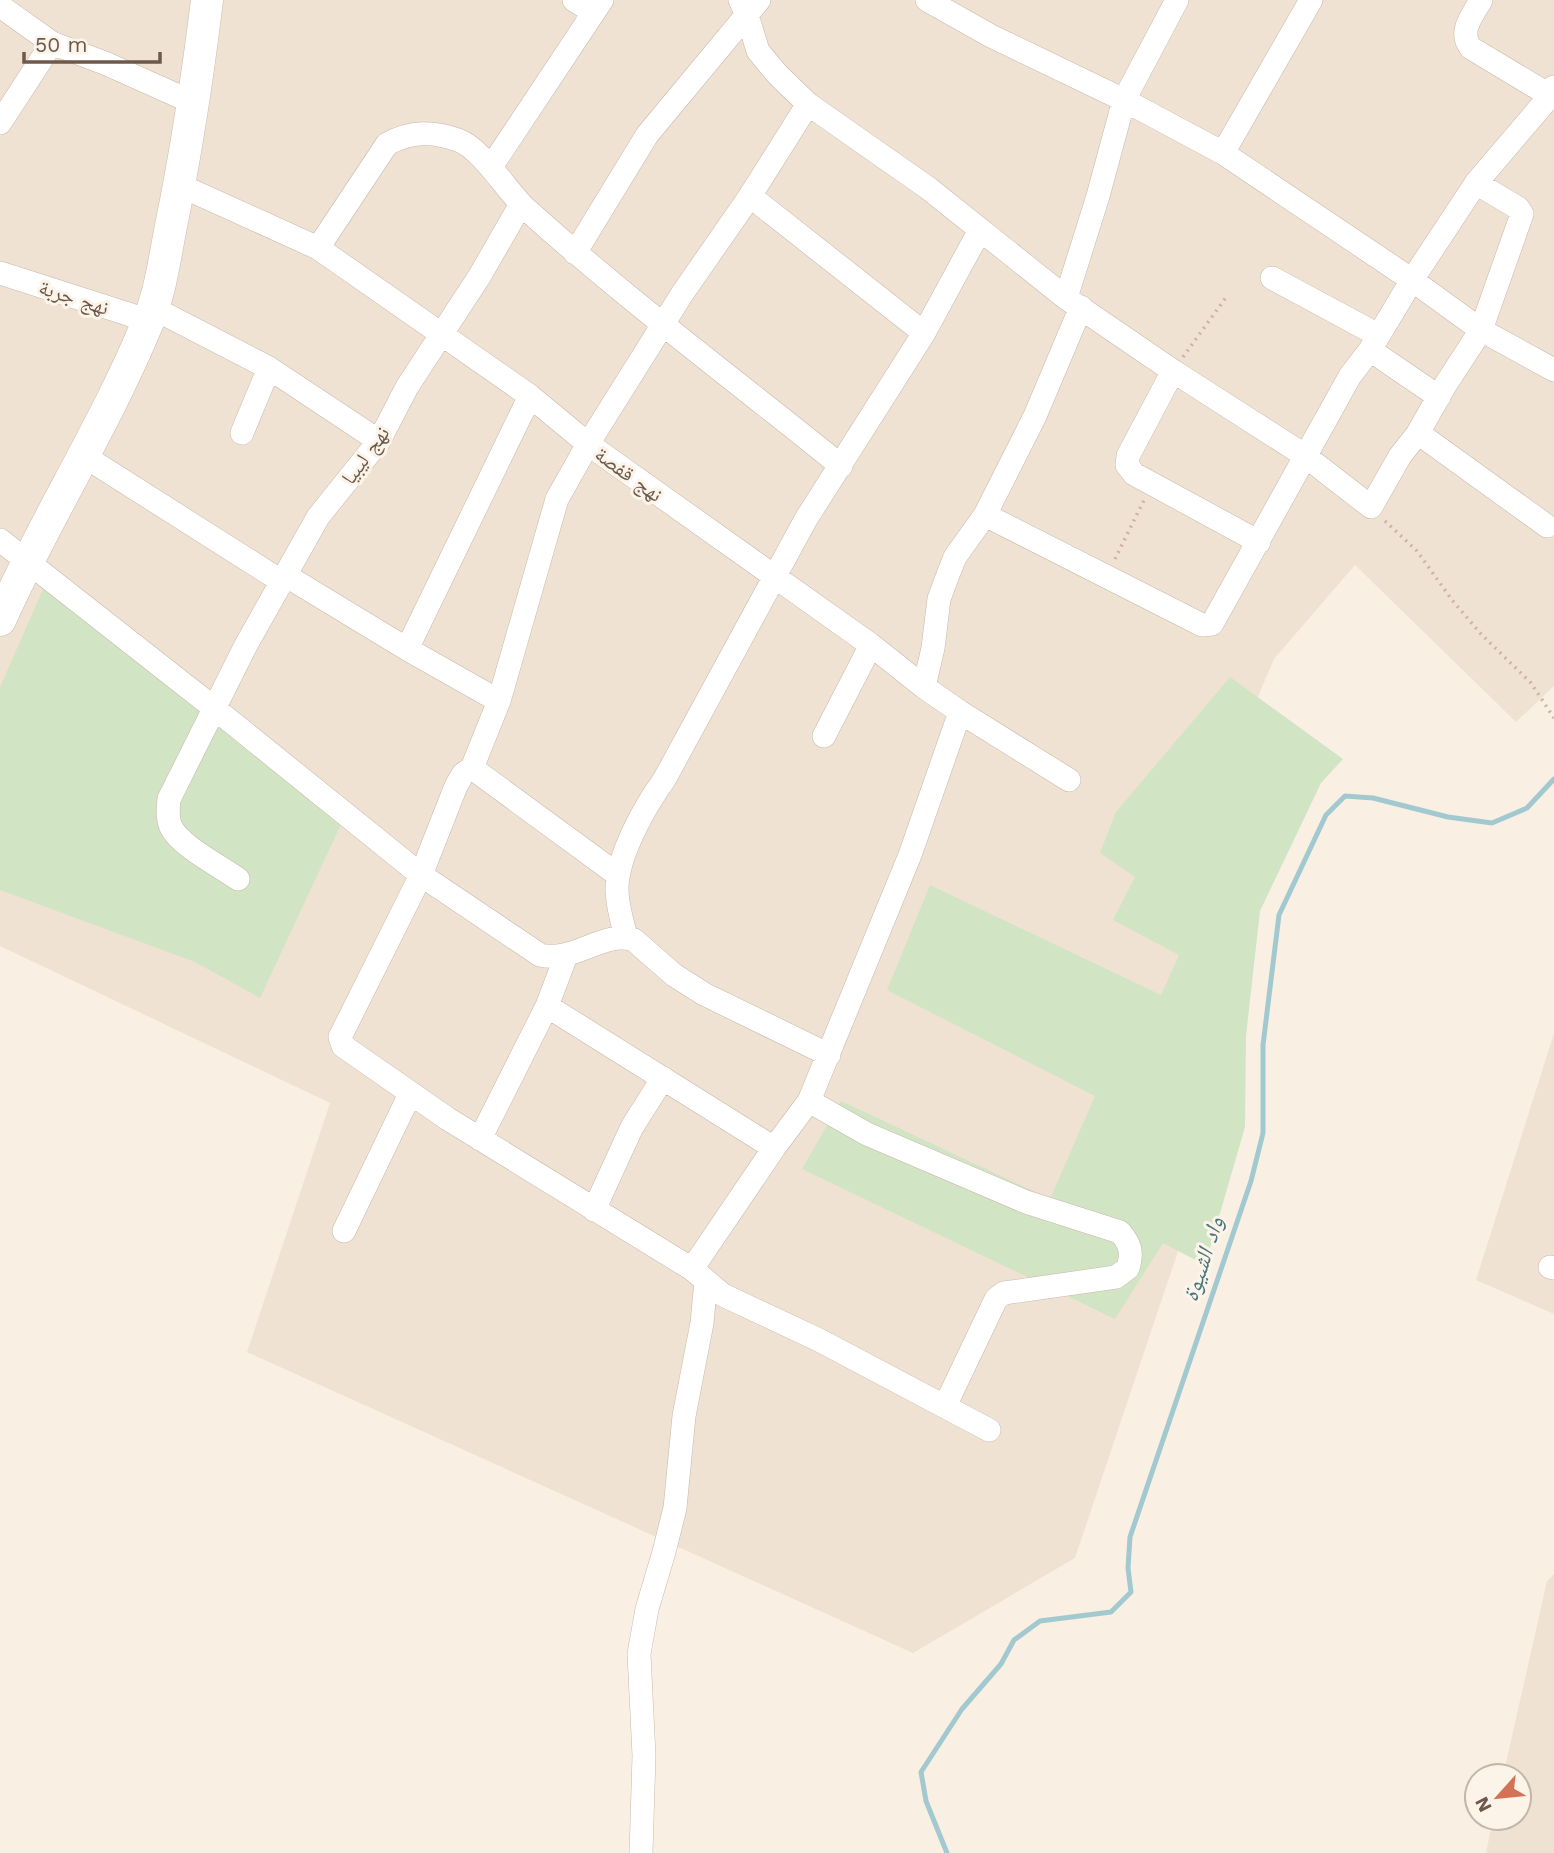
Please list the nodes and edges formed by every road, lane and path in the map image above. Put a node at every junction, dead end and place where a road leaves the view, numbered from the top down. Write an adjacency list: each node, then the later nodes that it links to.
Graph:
1 (207, 0): 12 (main road)
2 (927, 0): 11 (street)
3 (1177, 0): 11 (street)
4 (1311, 0): 15 (street)
5 (1481, 0): 10 (street)
6 (590, 4): 16 (street)
7 (749, 5): 13 (street); 23 (street)
8 (0, 6): 9 (street)
9 (52, 43): 12 (street); 14 (street)
10 (1553, 93): 17 (street)
11 (1124, 100): 15 (street); 28 (street)
12 (194, 103): 18 (main road)
13 (808, 104): 19 (street); 21 (street)
14 (0, 123)
15 (1223, 153): 26 (street)
16 (491, 167): 20 (street); 22 (street)
17 (1476, 183): 26 (street); 31 (street)
18 (179, 185): 22 (street, نهج قفصة); 29 (main road)
19 (750, 196): 30 (street); 33 (street)
20 (521, 204): 23 (street); 32 (street, نهج ليبيا)
21 (980, 230): 28 (street); 33 (street)
22 (318, 248): 32 (street, نهج قفصة)
23 (575, 253): 30 (street)
24 (1272, 278): 34 (street)
25 (2, 279): 29 (street, نهج جربة)
26 (1412, 280): 31 (street); 34 (street)
27 (1227, 296): 37 (path)
28 (1073, 303): 37 (street); 49 (street)
29 (150, 316): 35 (street, نهج جربة); 45 (main road)
30 (663, 327): 43 (street); 46 (street)
31 (1481, 330): 36 (street); 39 (street)
32 (440, 333): 38 (street, نهج قفصة); 42 (street, نهج ليبيا)
33 (924, 333): 46 (street)
34 (1374, 343): 39 (street); 44 (street)
35 (269, 368): 40 (street); 42 (street, نهج جربة)
36 (1554, 370)
37 (1173, 371): 44 (street); 47 (street)
38 (530, 396): 43 (street, نهج قفصة); 59 (street)
39 (1438, 397): 41 (street)
40 (242, 433)
41 (1418, 433): 48 (street); 50 (street)
42 (380, 441): 56 (street, نهج ليبيا)
43 (588, 443): 54 (street, نهج قفصة); 61 (street)
44 (1304, 455): 48 (street); 52 (street)
45 (84, 456): 53 (main road); 56 (street)
46 (841, 466): 54 (street)
47 (1153, 483): 52 (street); 55 (path)
48 (1371, 507): 64 (path)
49 (985, 515): 55 (street); 60 (street)
50 (1547, 526)
51 (0, 540): 53 (street)
52 (1259, 542): 55 (street)
53 (27, 560): 57 (main road); 62 (street)
54 (774, 577): 58 (street, نهج قفصة); 69 (street)
55 (1106, 577)
56 (283, 578): 59 (street); 62 (street, نهج ليبيا)
57 (0, 620)
58 (871, 645): 60 (street, نهج قفصة); 65 (street)
59 (407, 649): 61 (street)
60 (924, 687): 63 (street, نهج قفصة)
61 (499, 701): 66 (street)
62 (214, 708): 68 (street); 70 (street, نهج ليبيا)
63 (960, 712): 67 (street, نهج قفصة); 74 (street)
64 (1554, 718)
65 (824, 737)
66 (472, 768): 68 (street); 69 (street)
67 (1069, 780)
68 (421, 875): 72 (street); 76 (street)
69 (618, 875): 71 (street)
70 (238, 878)
71 (626, 937): 72 (street); 74 (street)
72 (566, 956): 73 (street)
73 (547, 1006): 75 (street); 78 (street)
74 (829, 1055): 77 (street)
75 (663, 1078): 79 (street); 80 (street)
76 (410, 1094): 78 (street); 81 (street)
77 (809, 1101): 79 (street); 83 (street)
78 (480, 1139): 80 (street)
79 (774, 1148): 82 (street)
80 (594, 1210): 82 (street)
81 (344, 1231)
82 (699, 1275): 83 (street); 85 (street)
83 (944, 1406): 84 (street)
84 (989, 1430)
85 (641, 1853)

